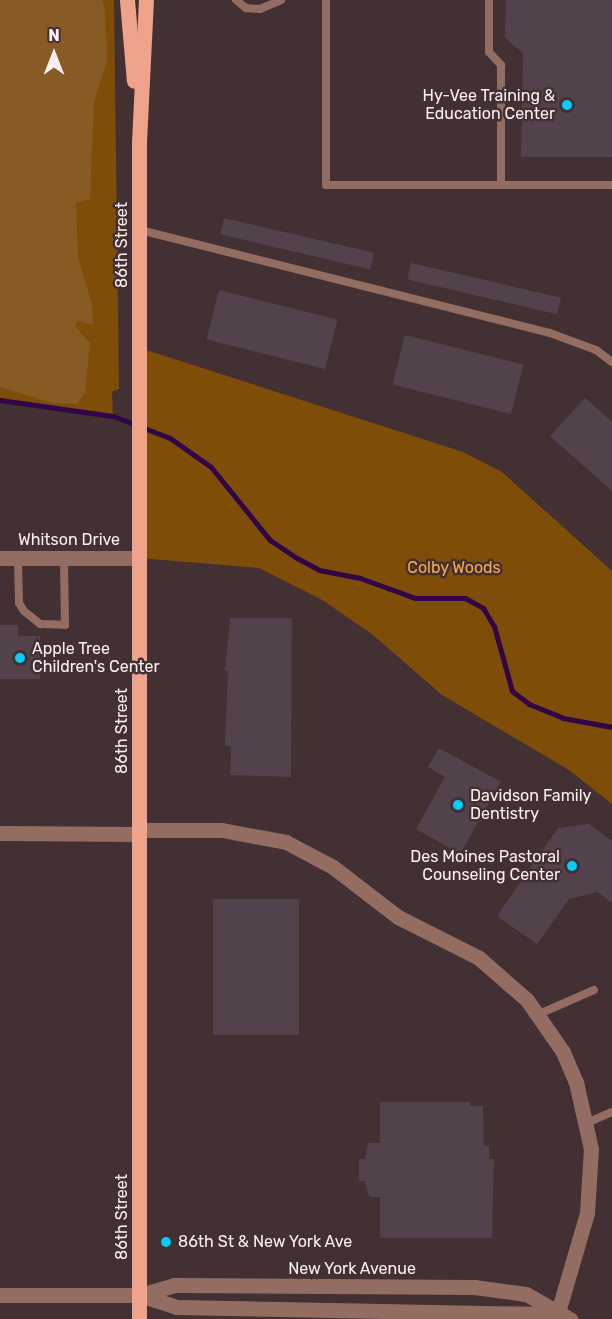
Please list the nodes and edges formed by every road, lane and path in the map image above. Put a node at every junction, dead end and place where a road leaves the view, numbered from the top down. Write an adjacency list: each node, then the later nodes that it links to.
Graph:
1 (127, 0): 7 (main road, 86th Street)
2 (146, 0): 7 (main road, 86th Street)
3 (236, 0): 4 (lane)
4 (281, 0)
5 (326, 0): 8 (lane)
6 (489, 0): 8 (lane)
7 (139, 142): 10 (main road, 86th Street)
8 (501, 185): 9 (lane)
9 (612, 185)
10 (140, 230): 11 (lane); 15 (main road, 86th Street)
11 (612, 362)
12 (0, 558): 13 (street, Whitson Drive)
13 (18, 558): 14 (street, Whitson Drive); 14 (lane)
14 (64, 558): 15 (street, Whitson Drive)
15 (139, 558): 16 (main road, 86th Street)
16 (140, 832): 17 (street); 19 (street); 23 (main road, 86th Street)
17 (0, 833)
18 (594, 990): 19 (lane)
19 (539, 1014): 21 (street)
20 (612, 1112): 21 (lane)
21 (587, 1123): 24 (street)
22 (0, 1295): 23 (street, New York Avenue)
23 (140, 1295): 24 (street, New York Avenue); 24 (street, New York Avenue); 25 (main road, 86th Street)
24 (561, 1317)
25 (139, 1319)

